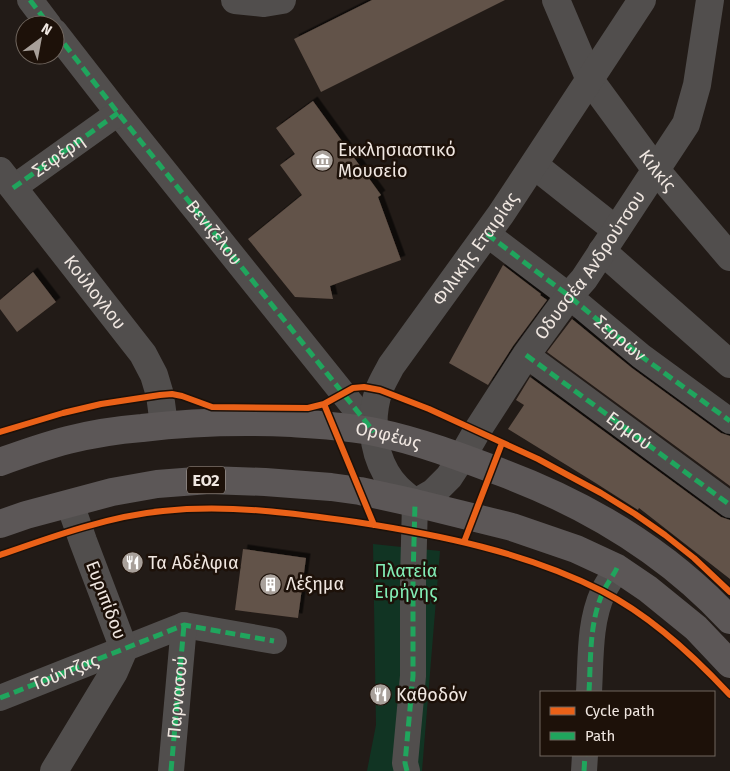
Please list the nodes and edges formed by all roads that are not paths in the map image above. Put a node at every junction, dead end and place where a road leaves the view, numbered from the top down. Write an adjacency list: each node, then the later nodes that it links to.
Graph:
1 (30, 0): 7 (street)
2 (235, 0): 3 (street)
3 (282, 0)
4 (556, 0): 9 (street, Κιλκίς)
5 (642, 0): 9 (street, Φιλικής Εταιρίας)
6 (710, 0): 12 (street, Οδυσσέα Ανδρούτσου)
7 (41, 15)
8 (65, 45): 10 (street, Βενιζέλου)
9 (590, 80): 11 (street, Φιλικής Εταιρίας); 12 (street, Κιλκίς)
10 (118, 113): 13 (street, Σεφέρη); 22 (street, Βενιζέλου)
11 (534, 164): 14 (street, Φιλικής Εταιρίας); 15 (street)
12 (656, 170): 15 (street, Οδυσσέα Ανδρούτσου); 16 (street, Κιλκίς)
13 (4, 185): 21 (street, Κούλογλου)
14 (487, 234): 17 (street, Σερρών); 22 (street, Φιλικής Εταιρίας)
15 (608, 241): 17 (street, Οδυσσέα Ανδρούτσου); 19 (street)
16 (730, 257)
17 (569, 296): 18 (street, Οδυσσέα Ανδρούτσου); 20 (street, Σερρών)
18 (526, 355): 23 (street, Οδυσσέα Ανδρούτσου); 27 (street, Ερμού)
19 (730, 364)
20 (730, 421)
21 (164, 425): 22 (main road, Ορφέως); 24 (main road, Ορφέως)
22 (374, 432): 23 (main road, Ορφέως); 25 (street, Φιλικής Εταιρίας)
23 (462, 457): 25 (street, Οδυσσέα Ανδρούτσου); 30 (main road, Ορφέως)
24 (0, 462)
25 (415, 503): 26 (main road, ΕΟ2); 29 (main road, ΕΟ2); 40 (street)
26 (70, 504): 28 (main road, ΕΟ2); 33 (street, Ευριπίδου)
27 (730, 506)
28 (0, 524)
29 (617, 568): 34 (main road, ΕΟ2); 35 (street)
30 (730, 620)
31 (184, 625): 32 (street); 33 (street, Τούντζας); 39 (street, Παρνασού)
32 (274, 641)
33 (124, 649): 36 (street, Τούντζας); 38 (street, Ευριπίδου)
34 (730, 664)
35 (589, 691)
36 (0, 698)
37 (585, 756): 41 (street)
38 (54, 771)
39 (171, 771)
40 (407, 771)
41 (584, 771)

